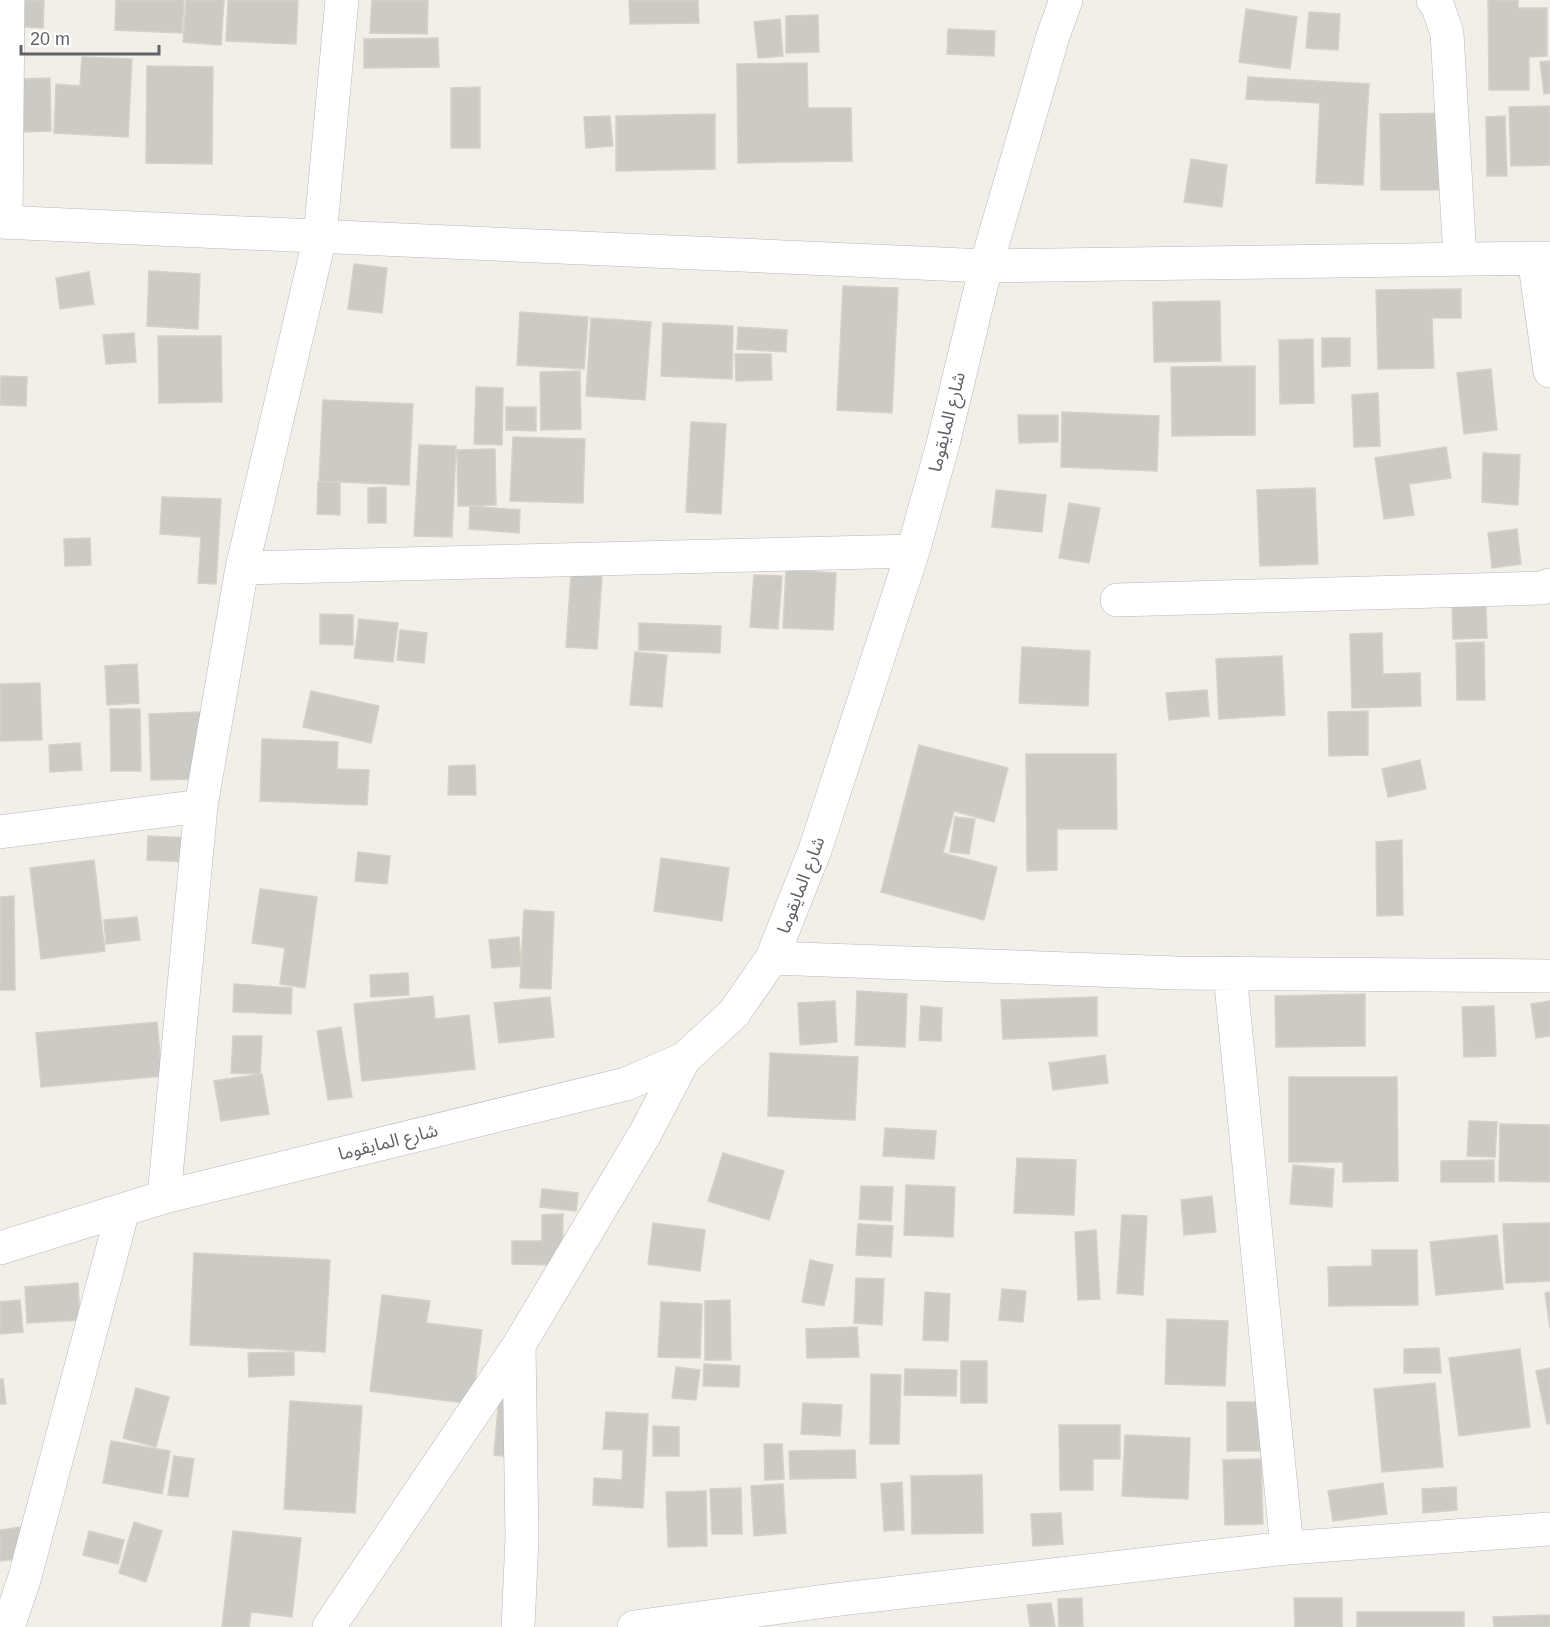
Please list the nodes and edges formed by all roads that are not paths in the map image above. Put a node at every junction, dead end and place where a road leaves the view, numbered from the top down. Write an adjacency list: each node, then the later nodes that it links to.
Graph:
1 (8, 0): 5 (street)
2 (342, 0): 6 (street)
3 (1066, 0): 9 (street, شارع المايقوما)
4 (1433, 0): 7 (street)
5 (3, 222): 6 (street)
6 (320, 237): 9 (street); 12 (street)
7 (1460, 258): 8 (street); 9 (street)
8 (1542, 258): 10 (street)
9 (986, 266): 11 (street, شارع المايقوما)
10 (1550, 371)
11 (913, 550): 12 (street); 17 (street, شارع المايقوما)
12 (242, 568): 15 (street)
13 (1550, 585): 14 (street)
14 (1117, 600)
15 (201, 807): 16 (street); 21 (street)
16 (0, 831)
17 (772, 958): 18 (street); 20 (street, شارع المايقوما)
18 (1230, 974): 19 (street); 26 (street)
19 (1550, 976)
20 (684, 1059): 21 (street, شارع المايقوما); 24 (street)
21 (164, 1197): 22 (street, شارع المايقوما)
22 (123, 1210): 23 (street, شارع المايقوما); 27 (street)
23 (0, 1248)
24 (519, 1345): 30 (street); 31 (street)
25 (1550, 1529): 26 (street)
26 (1287, 1548): 28 (street)
27 (12, 1582): 29 (street)
28 (835, 1613): 32 (street)
29 (8, 1627)
30 (328, 1627)
31 (518, 1627)
32 (634, 1627)

